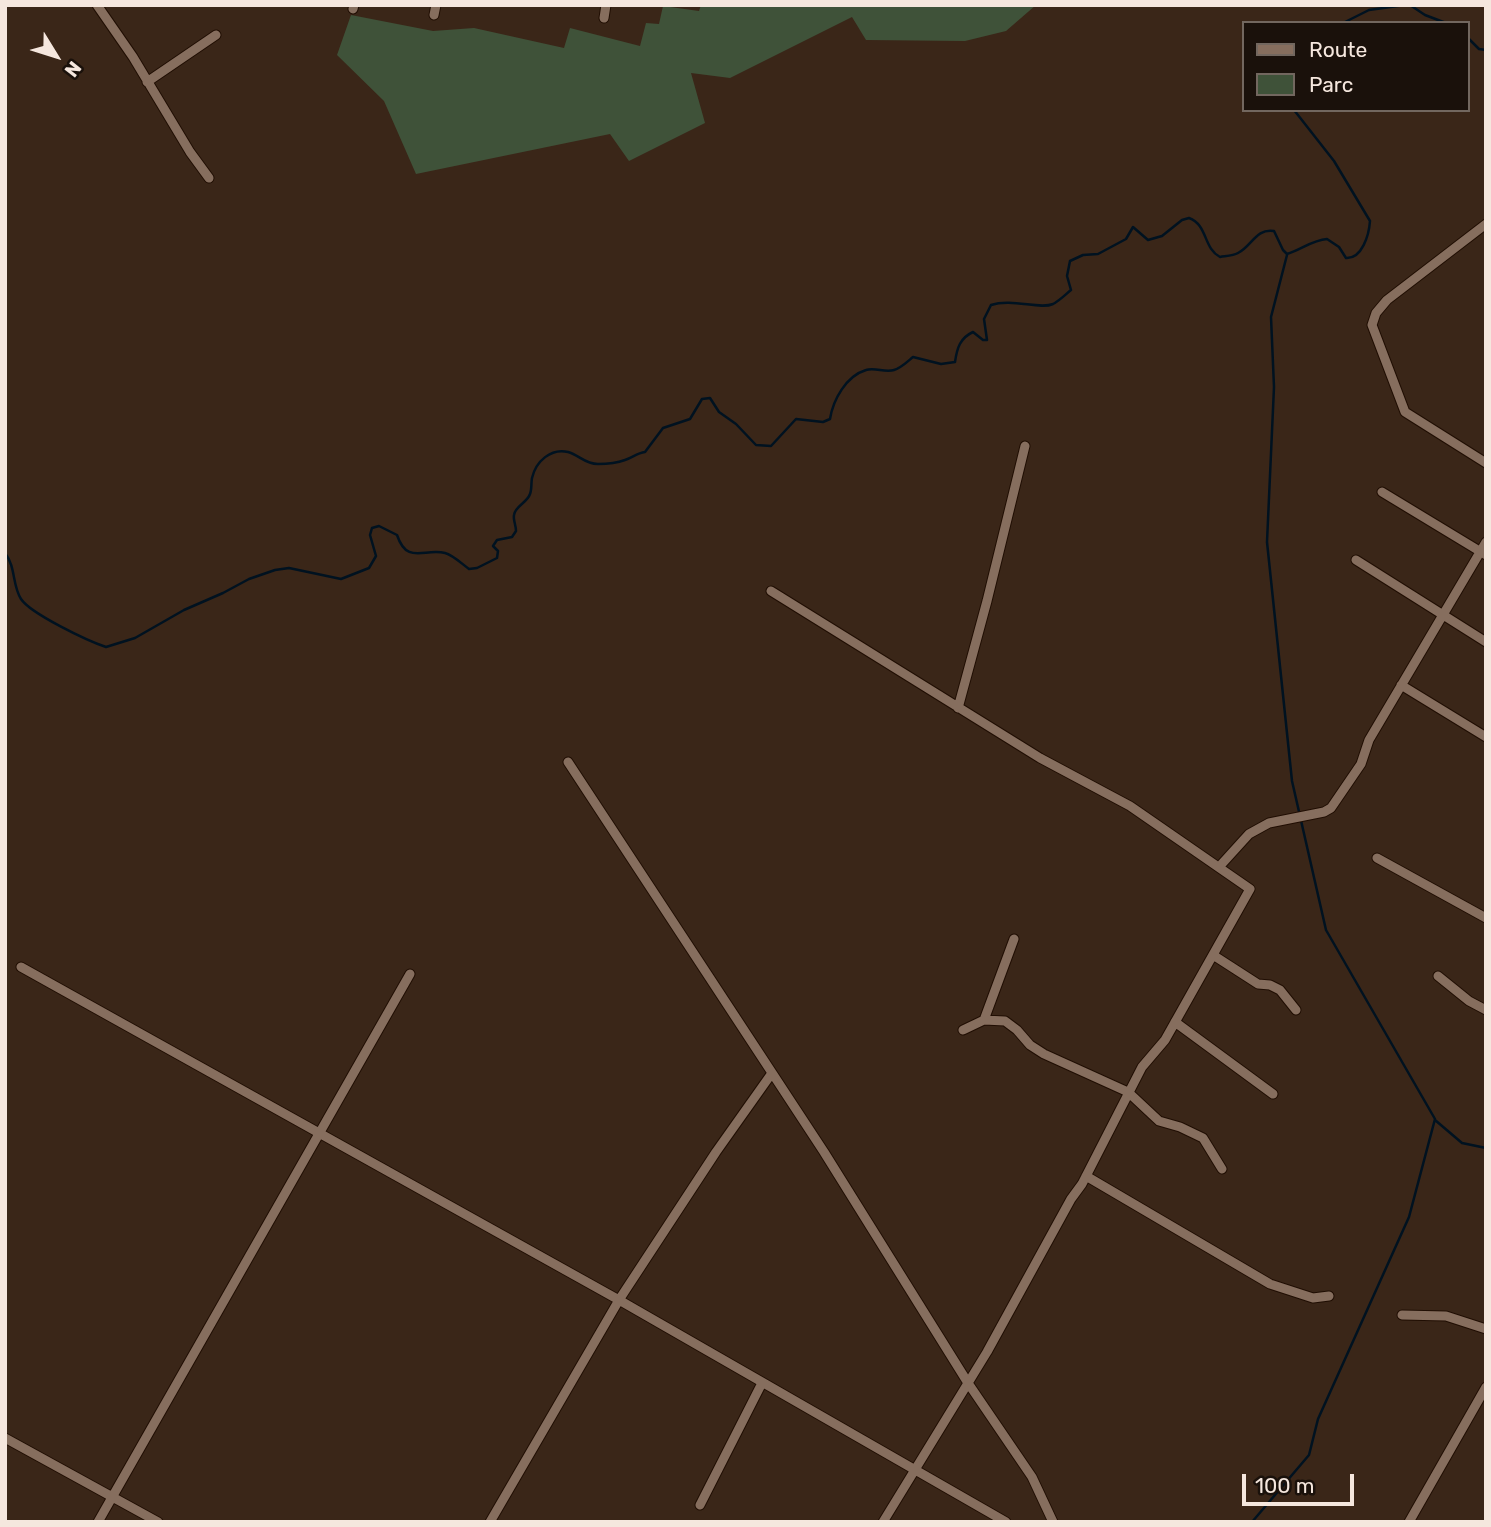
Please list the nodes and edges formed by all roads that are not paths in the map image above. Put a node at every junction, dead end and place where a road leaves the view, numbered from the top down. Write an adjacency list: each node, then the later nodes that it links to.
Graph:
1 (97, 5): 5 (street)
2 (606, 5): 3 (street)
3 (604, 18)
4 (216, 35): 5 (street)
5 (147, 82): 6 (street)
6 (209, 178)
7 (1486, 224): 9 (street)
8 (1025, 446): 18 (street)
9 (1486, 463)
10 (1382, 492): 12 (street)
11 (1486, 542): 12 (street)
12 (1483, 553): 15 (street)
13 (1356, 560): 15 (street)
14 (771, 591): 18 (street)
15 (1443, 613): 16 (street); 17 (street)
16 (1486, 642)
17 (1401, 685): 19 (street); 22 (street)
18 (958, 708): 22 (street)
19 (1486, 737)
20 (568, 762): 34 (street)
21 (1377, 859): 23 (street)
22 (1219, 867): 25 (street)
23 (1486, 918)
24 (1014, 939): 31 (street)
25 (1213, 955): 29 (street); 32 (street)
26 (21, 967): 37 (street)
27 (410, 974): 37 (street)
28 (1438, 976): 30 (street)
29 (1296, 1010)
30 (1486, 1010)
31 (984, 1020): 33 (street); 35 (street)
32 (1175, 1022): 35 (street); 36 (street)
33 (962, 1030)
34 (772, 1073): 41 (street); 45 (street)
35 (1129, 1092): 38 (street); 39 (street)
36 (1273, 1094)
37 (319, 1132): 41 (street); 50 (street)
38 (1222, 1169)
39 (1086, 1176): 40 (street); 45 (street)
40 (1329, 1296)
41 (619, 1300): 44 (street); 54 (street)
42 (1402, 1315): 43 (street)
43 (1486, 1329)
44 (762, 1383): 49 (street); 51 (street)
45 (968, 1383): 49 (street); 57 (street)
46 (1486, 1387): 47 (street)
47 (1482, 1401): 58 (street)
48 (5, 1438): 50 (street)
49 (916, 1471): 55 (street); 56 (street)
50 (114, 1496): 52 (street); 53 (street)
51 (700, 1505)
52 (98, 1522)
53 (158, 1522)
54 (490, 1522)
55 (883, 1522)
56 (1006, 1522)
57 (1053, 1522)
58 (1409, 1522)

